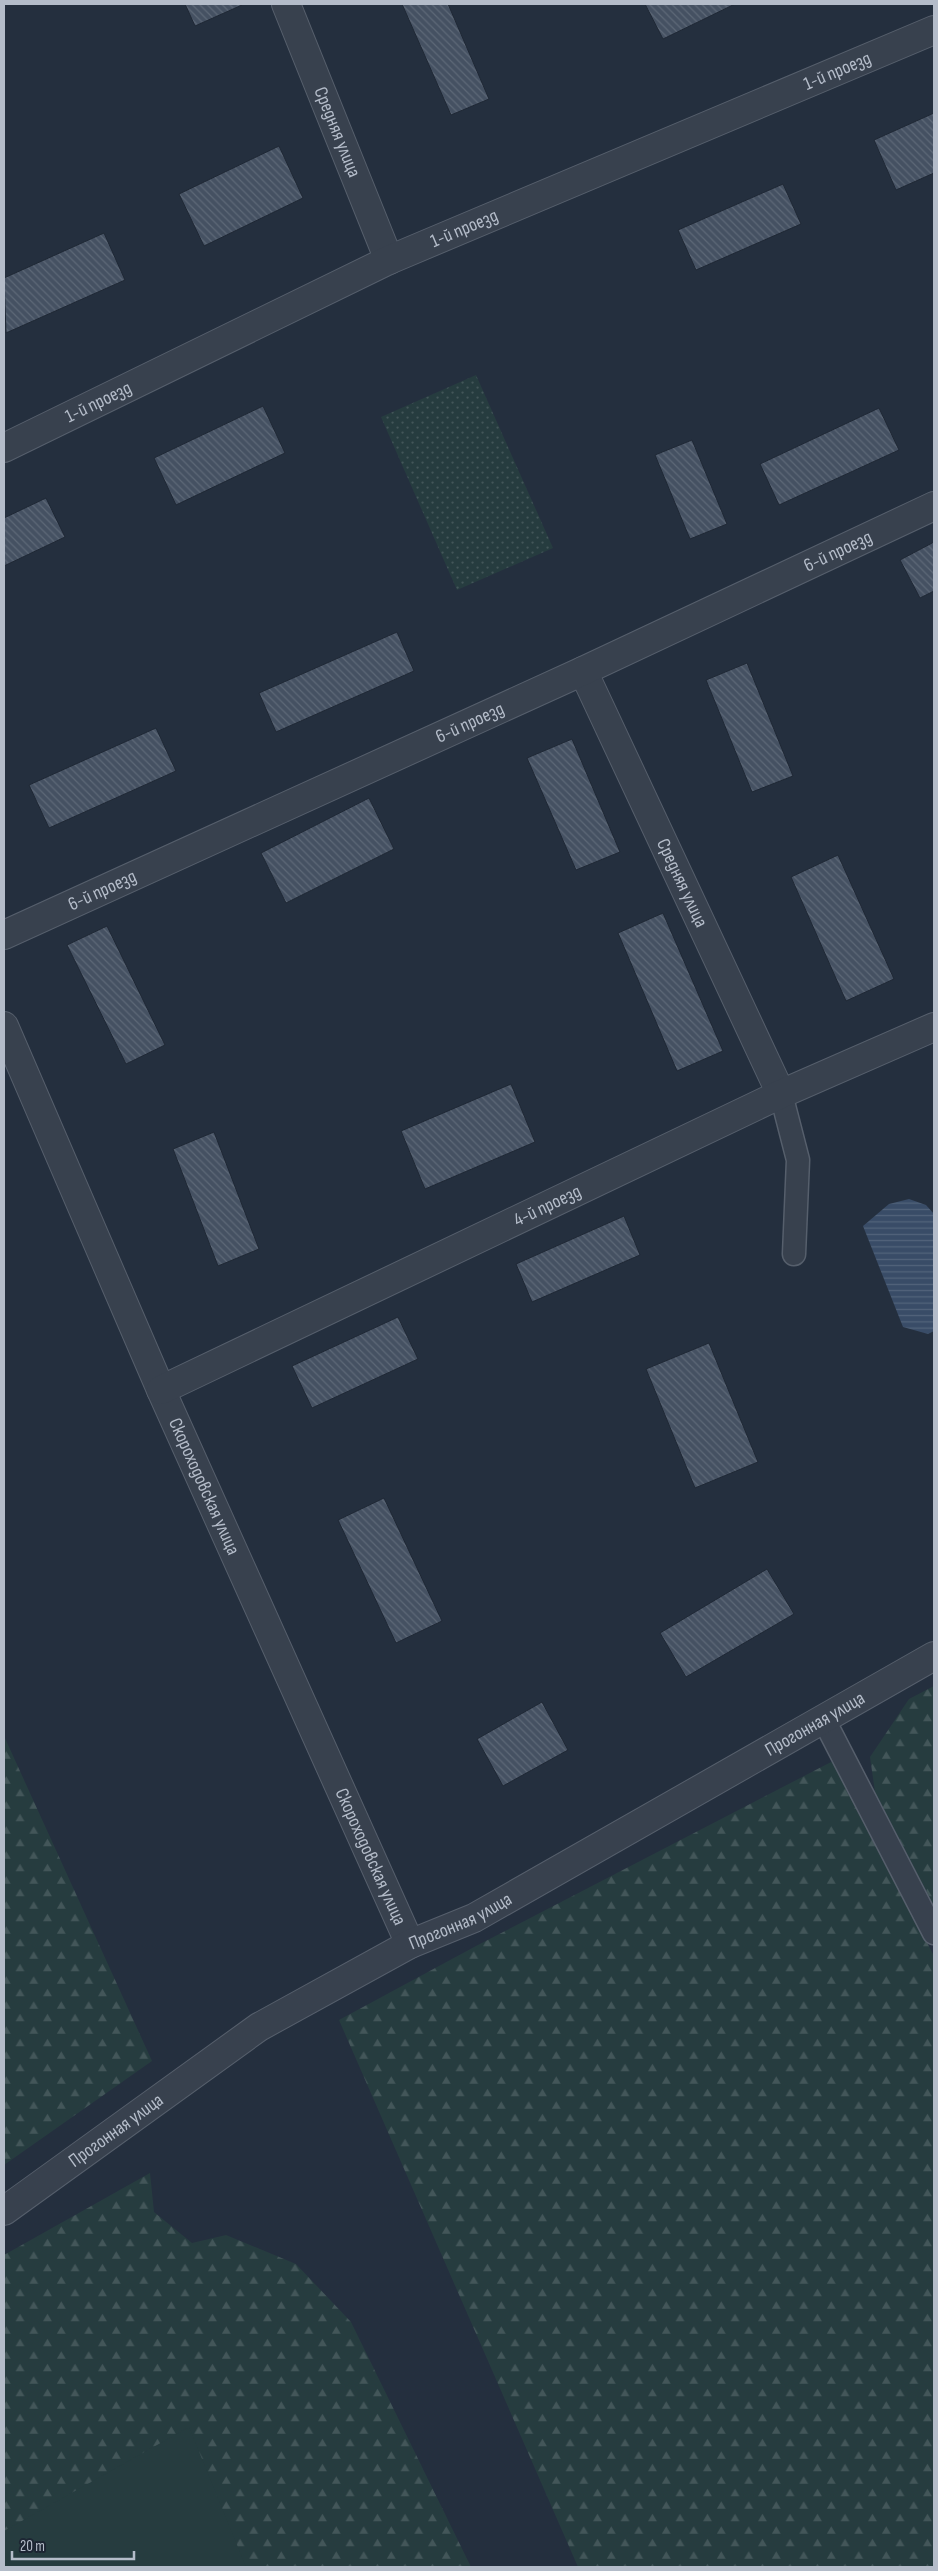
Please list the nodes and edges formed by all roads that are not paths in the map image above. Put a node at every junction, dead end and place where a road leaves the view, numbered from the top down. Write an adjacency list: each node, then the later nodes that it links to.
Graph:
1 (286, 4): 3 (street, Средняя улица)
2 (934, 30): 3 (street, 1-й проезд)
3 (389, 260): 4 (street, 1-й проезд)
4 (4, 448)
5 (934, 506): 6 (street, 6-й проезд)
6 (583, 671): 7 (street, 6-й проезд); 10 (street, Средняя улица)
7 (4, 935)
8 (4, 1026): 12 (street, Скороходовская улица)
9 (934, 1027): 10 (street, 4-й проезд)
10 (781, 1094): 11 (lane); 12 (street, 4-й проезд)
11 (794, 1254)
12 (161, 1390): 16 (street, Скороходовская улица)
13 (934, 1656): 14 (street, Прогонная улица)
14 (824, 1720): 15 (lane); 16 (street, Прогонная улица)
15 (934, 1933)
16 (410, 1944): 17 (street, Прогонная улица)
17 (4, 2211)

